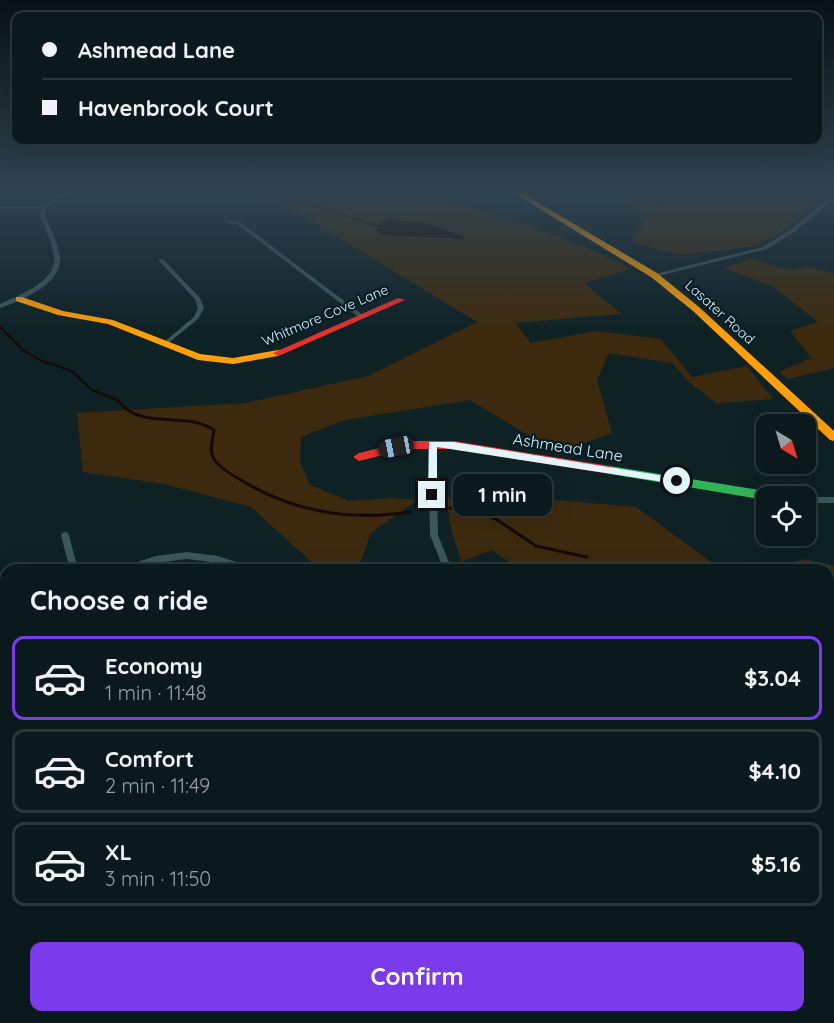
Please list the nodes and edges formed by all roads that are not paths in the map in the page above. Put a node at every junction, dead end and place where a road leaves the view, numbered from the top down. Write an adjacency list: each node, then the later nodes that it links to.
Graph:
1 (50, 237): 7 (street)
2 (256, 237): 10 (street)
3 (590, 237): 6 (street, Lasater Road)
4 (783, 237): 6 (street)
5 (161, 260): 11 (street)
6 (654, 275): 12 (street, Lasater Road)
7 (19, 299): 9 (street); 11 (street, Whitmore Cove Lane)
8 (400, 300): 10 (street, Whitmore Cove Lane)
9 (0, 306)
10 (362, 317): 11 (street, Whitmore Cove Lane)
11 (166, 343)
12 (834, 437)
13 (432, 444): 14 (street, Ashmead Lane); 15 (street, Ashmead Lane); 22 (street)
14 (359, 457)
15 (756, 494)
16 (816, 500): 17 (street)
17 (834, 500)
18 (65, 536): 19 (street)
19 (72, 564)
20 (142, 564): 21 (street)
21 (236, 564)
22 (446, 564)

